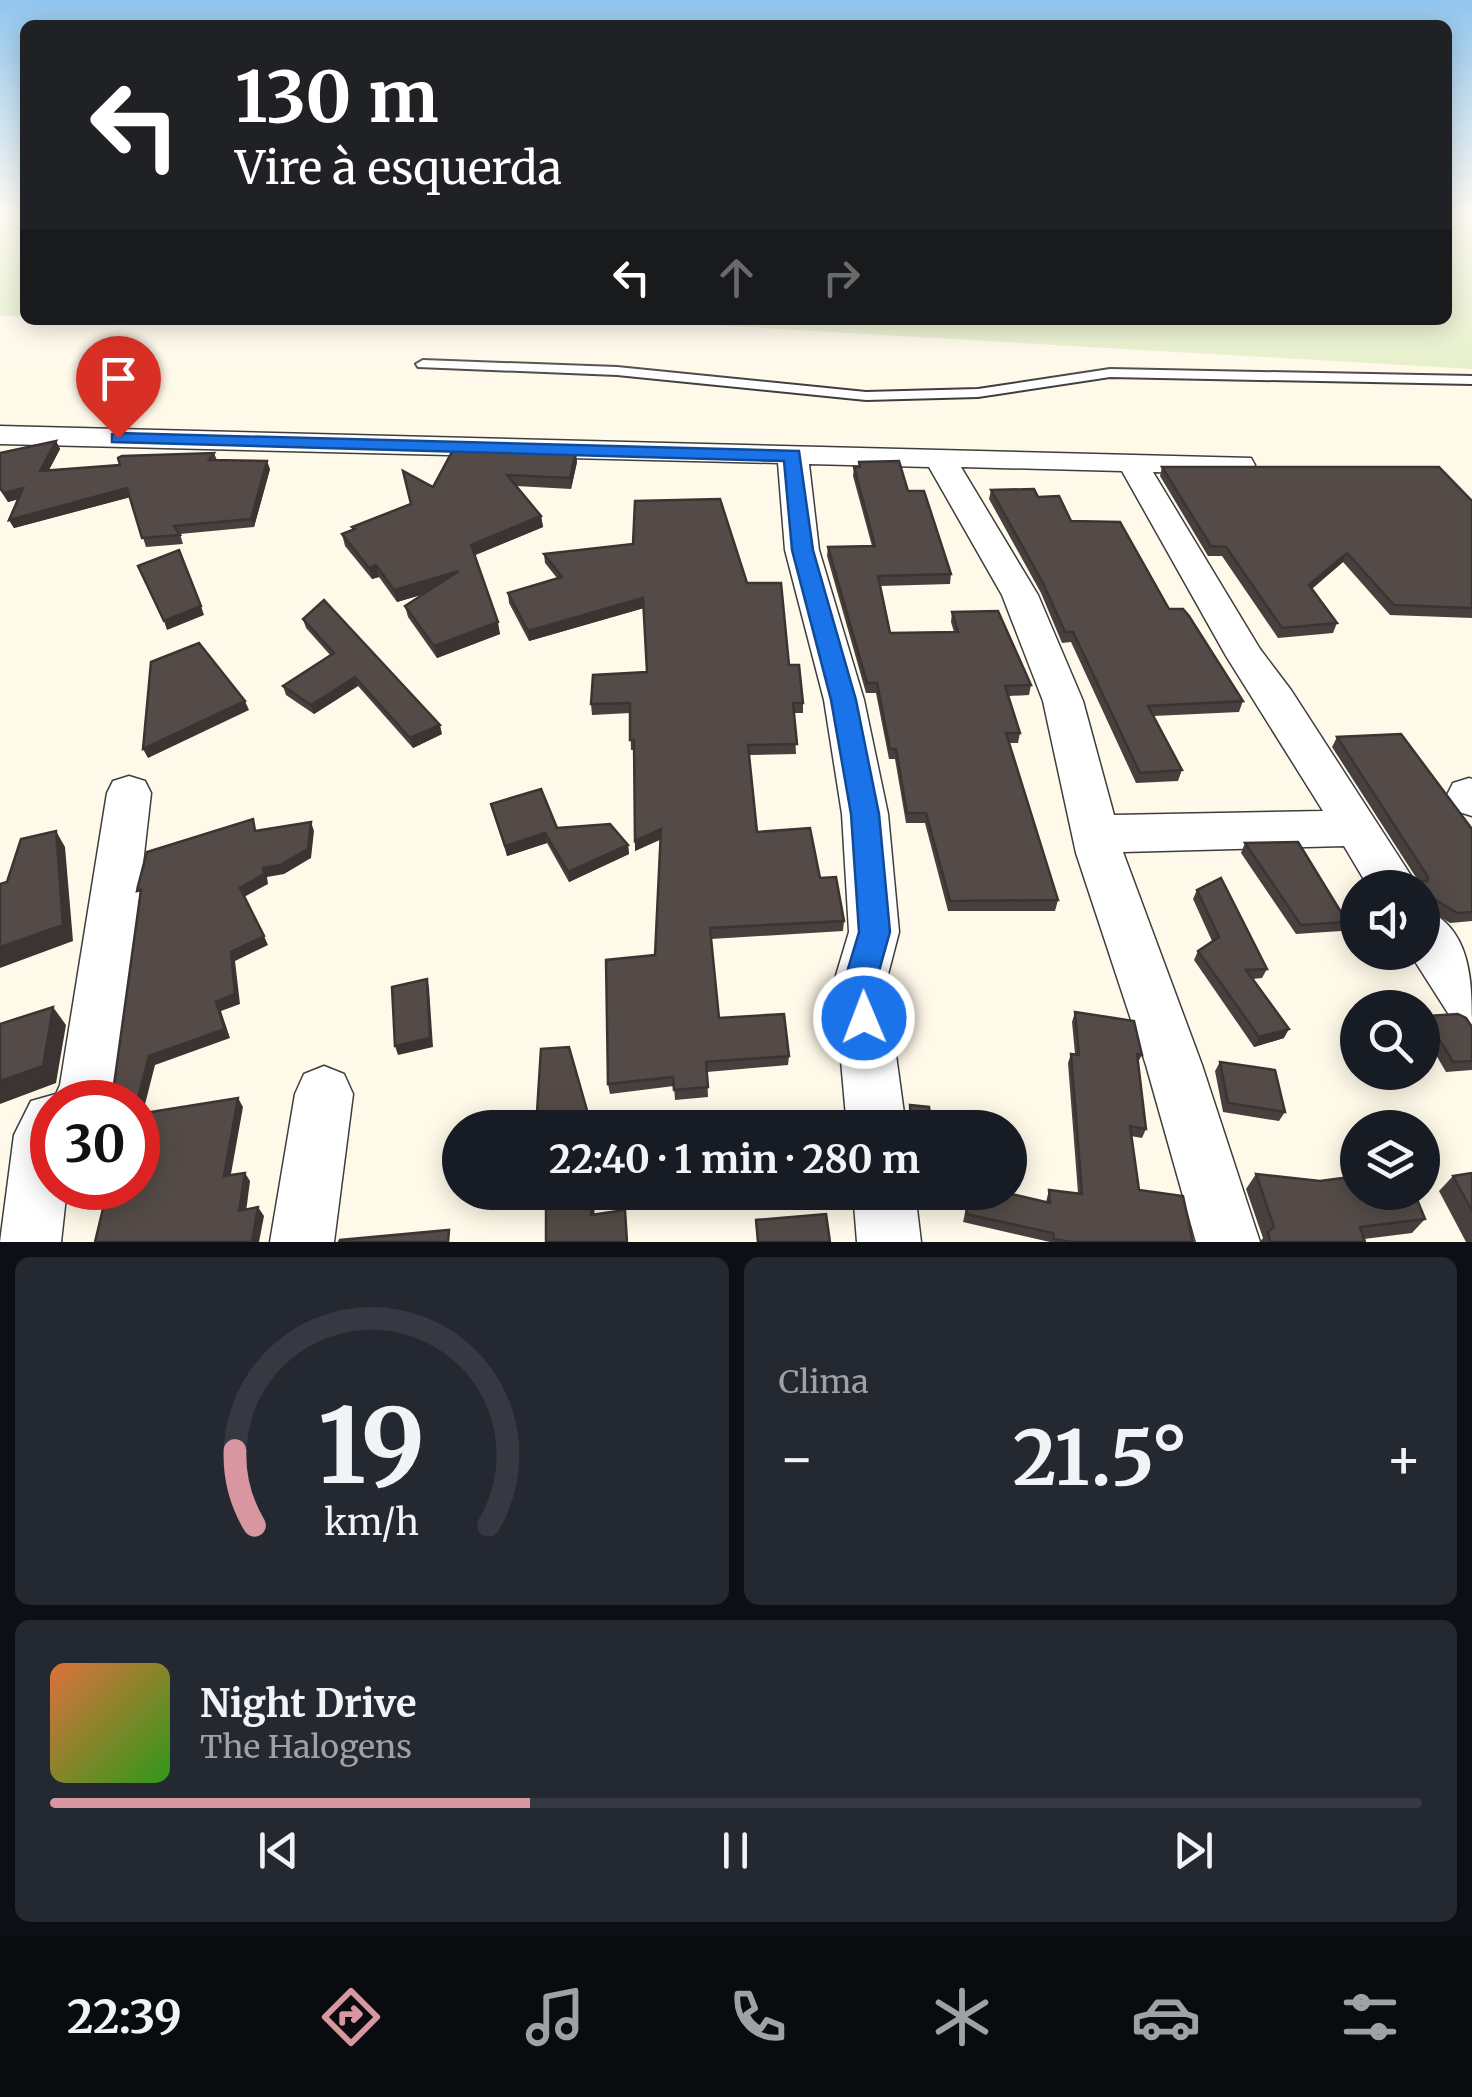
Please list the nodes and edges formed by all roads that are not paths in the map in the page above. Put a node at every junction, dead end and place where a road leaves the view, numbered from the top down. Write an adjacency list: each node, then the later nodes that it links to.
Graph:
1 (422, 364): 2 (lane)
2 (1472, 380)
3 (0, 435): 4 (street)
4 (793, 455): 5 (street); 16 (street)
5 (942, 460): 6 (street); 10 (street)
6 (1133, 464): 7 (street); 9 (street)
7 (1240, 465)
8 (129, 793): 14 (street)
9 (1354, 828): 10 (street); 11 (street)
10 (1096, 834): 22 (street)
11 (1382, 870)
12 (1440, 956): 13 (street)
13 (1472, 1004)
14 (90, 1080)
15 (324, 1094): 20 (street)
16 (874, 1110)
17 (34, 1210): 19 (street)
18 (886, 1210): 21 (street)
19 (30, 1242)
20 (302, 1242)
21 (889, 1242)
22 (1228, 1242)

